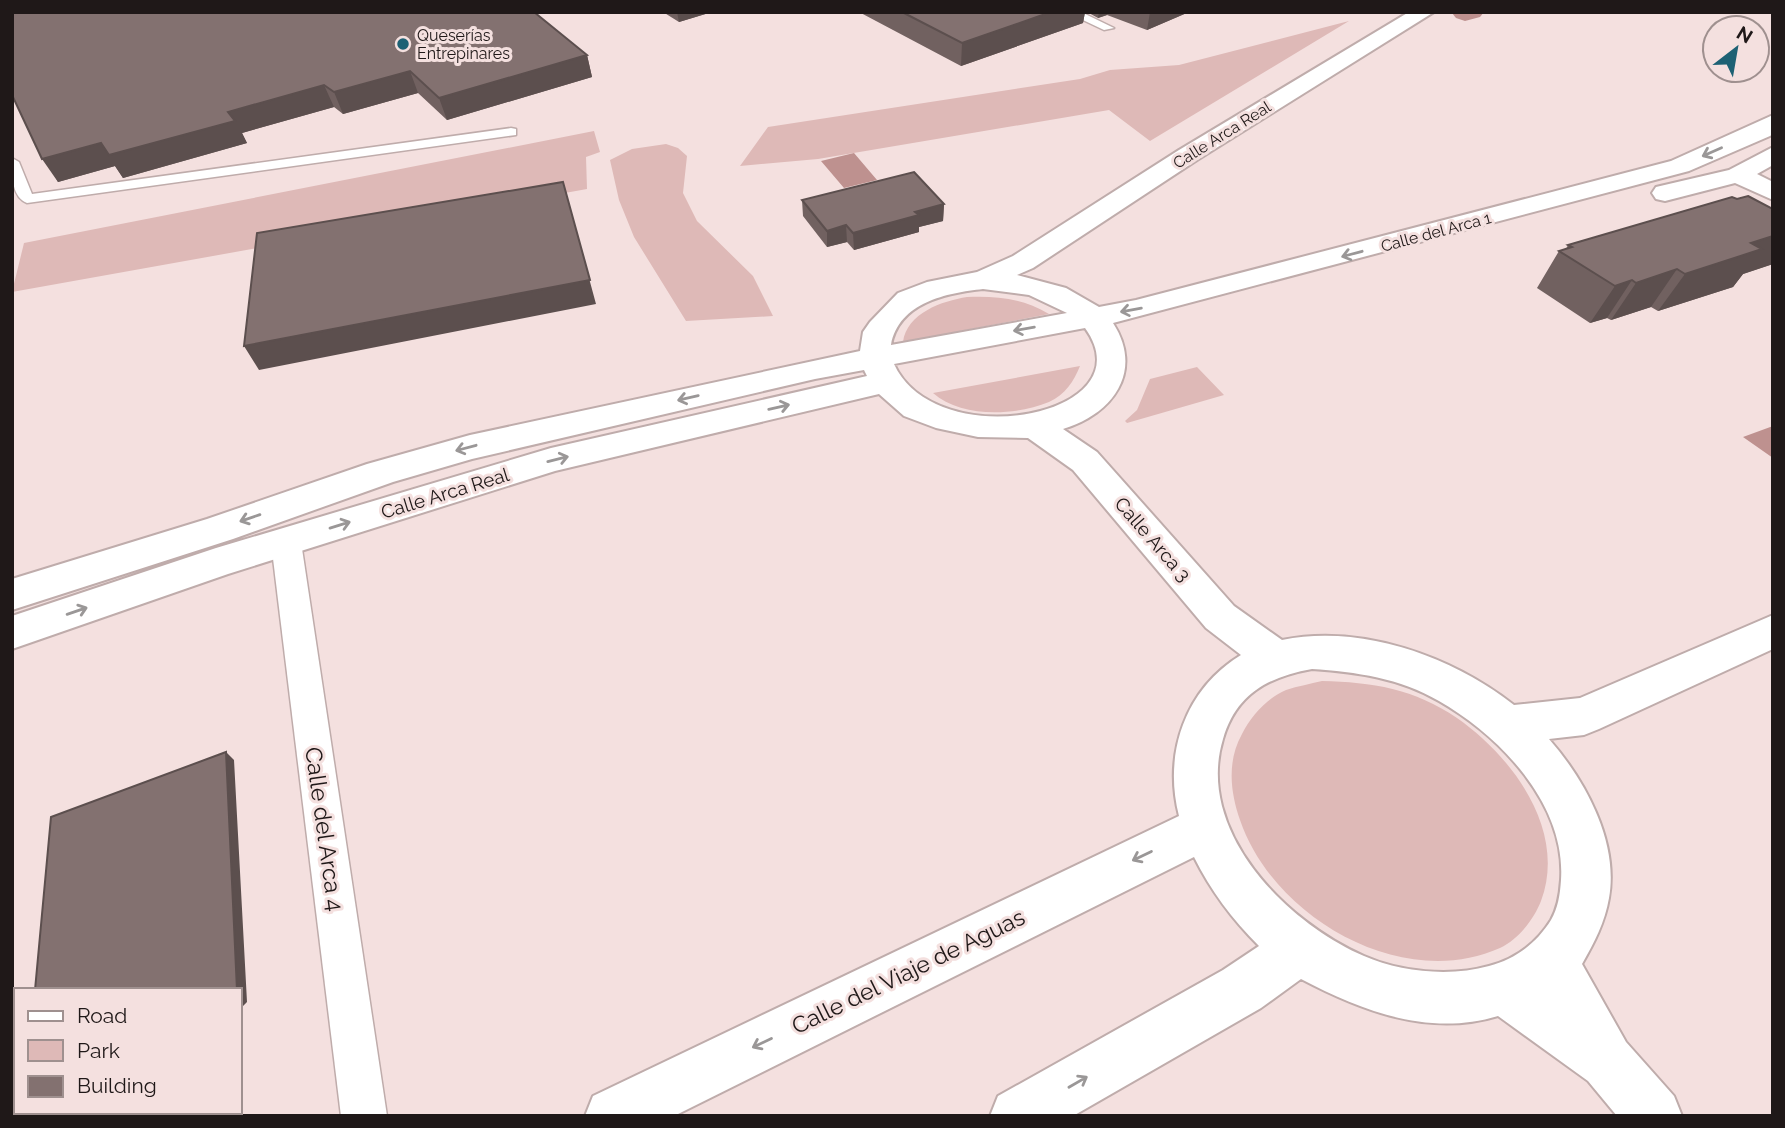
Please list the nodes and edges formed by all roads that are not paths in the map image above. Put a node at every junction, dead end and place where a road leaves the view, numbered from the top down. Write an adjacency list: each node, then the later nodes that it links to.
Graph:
1 (1070, 12): 3 (lane)
2 (1424, 12): 11 (street, Calle Arca Real)
3 (1108, 28)
4 (1773, 122): 12 (street, Calle del Arca 1, one-way to 12)
5 (511, 132): 10 (lane)
6 (1773, 154): 8 (street, Calle del Arca 1)
7 (12, 163): 10 (lane)
8 (1738, 174): 9 (street); 12 (street, Calle del Arca 1)
9 (1773, 192)
10 (19, 200)
11 (1020, 273): 12 (street); 13 (street)
12 (1100, 329): 13 (street, Calle Arca Real, one-way to 13); 14 (street)
13 (880, 369): 15 (street); 17 (street, Calle Arca Real, one-way to 13); 18 (street, Calle Arca Real, one-way to 18)
14 (1069, 416): 15 (street); 16 (street, Calle Arca 3)
15 (1034, 426): 16 (street, Calle Arca 3)
16 (1085, 461): 21 (street, Calle Arca 3)
17 (286, 542): 20 (street, Calle Arca Real, one-way to 17); 31 (street, Calle del Arca 4)
18 (12, 596)
19 (1773, 631): 22 (street)
20 (12, 633)
21 (1260, 667): 23 (street); 25 (street)
22 (1584, 716): 23 (street); 24 (street)
23 (1507, 725): 24 (street)
24 (1545, 766): 27 (street)
25 (1204, 828): 26 (street); 30 (street, Calle del Viaje de Aguas, one-way to 30)
26 (1300, 948): 28 (street); 32 (street, one-way to 26)
27 (1553, 962): 28 (street); 29 (street)
28 (1506, 990): 29 (street)
29 (1607, 1062): 33 (street)
30 (615, 1115)
31 (365, 1116)
32 (1018, 1116)
33 (1654, 1116)

